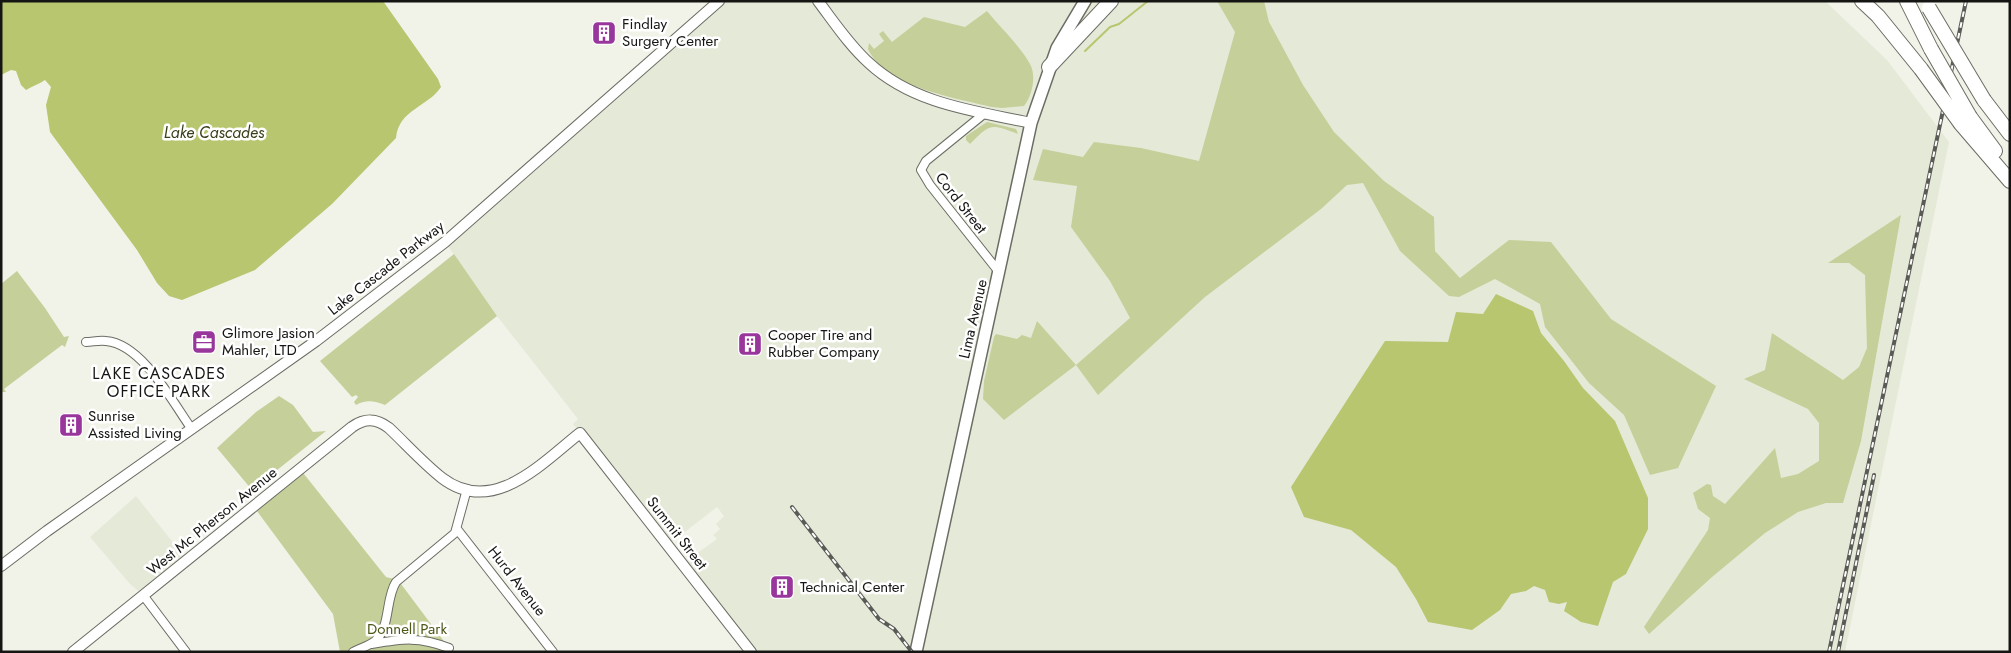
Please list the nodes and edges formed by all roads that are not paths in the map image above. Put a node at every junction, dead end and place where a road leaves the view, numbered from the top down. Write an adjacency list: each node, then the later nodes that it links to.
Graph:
1 (720, 1): 17 (street, Lake Cascade Parkway)
2 (818, 1): 9 (street)
3 (1085, 1): 8 (main road, Lima Avenue)
4 (1111, 1): 8 (highway)
5 (1862, 1): 10 (highway, bridge)
6 (1907, 1): 10 (highway, bridge)
7 (1927, 5): 12 (highway, bridge)
8 (1049, 67): 11 (main road, Lima Avenue)
9 (986, 113): 11 (street); 15 (street, Cord Street)
10 (1965, 121): 13 (highway); 14 (highway)
11 (1032, 123): 15 (main road, Lima Avenue)
12 (2010, 134)
13 (2010, 170)
14 (2010, 182)
15 (999, 272): 29 (main road, Lima Avenue)
16 (86, 342): 17 (street)
17 (192, 428): 20 (street, Lake Cascade Parkway)
18 (467, 490): 19 (street); 21 (street, West Mc Pherson Avenue); 28 (street, Summit Street)
19 (457, 529): 22 (street); 27 (street, Hurd Avenue)
20 (1, 566)
21 (143, 595): 24 (street, West Mc Pherson Avenue); 25 (street)
22 (372, 644): 23 (street); 26 (street)
23 (449, 648)
24 (73, 652)
25 (186, 652)
26 (353, 652)
27 (553, 652)
28 (751, 652)
29 (916, 652)

